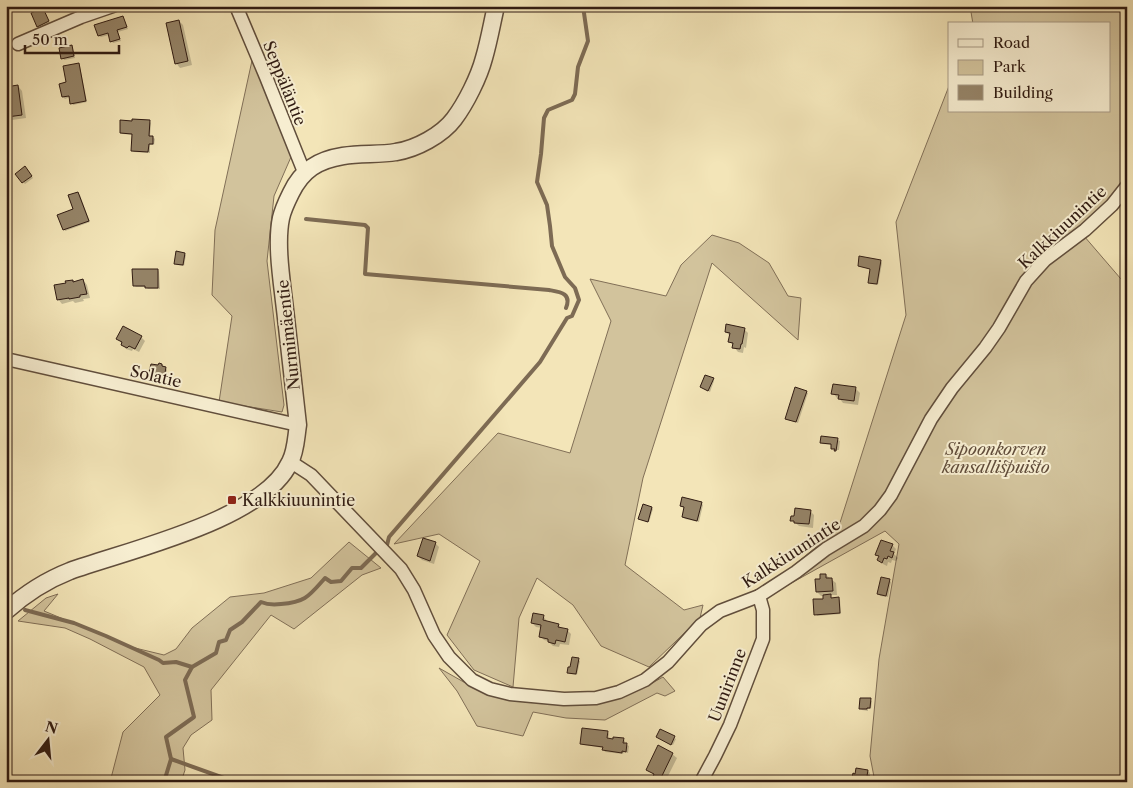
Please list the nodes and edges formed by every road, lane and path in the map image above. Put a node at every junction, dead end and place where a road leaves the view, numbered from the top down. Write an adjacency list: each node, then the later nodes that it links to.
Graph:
1 (113, 6): 4 (street)
2 (236, 6): 5 (street, Seppäläntie)
3 (496, 6): 5 (street, Nurmimäentie)
4 (18, 44)
5 (304, 172): 8 (street, Nurmimäentie)
6 (1127, 186): 10 (street, Kalkkiuunintie)
7 (6, 359): 8 (street, Solatie)
8 (298, 425): 9 (street, Nurmimäentie)
9 (290, 462): 10 (street, Kalkkiuunintie); 11 (street, Nurmimäentie)
10 (759, 596): 12 (street, Uunirinne)
11 (6, 611)
12 (701, 782)

